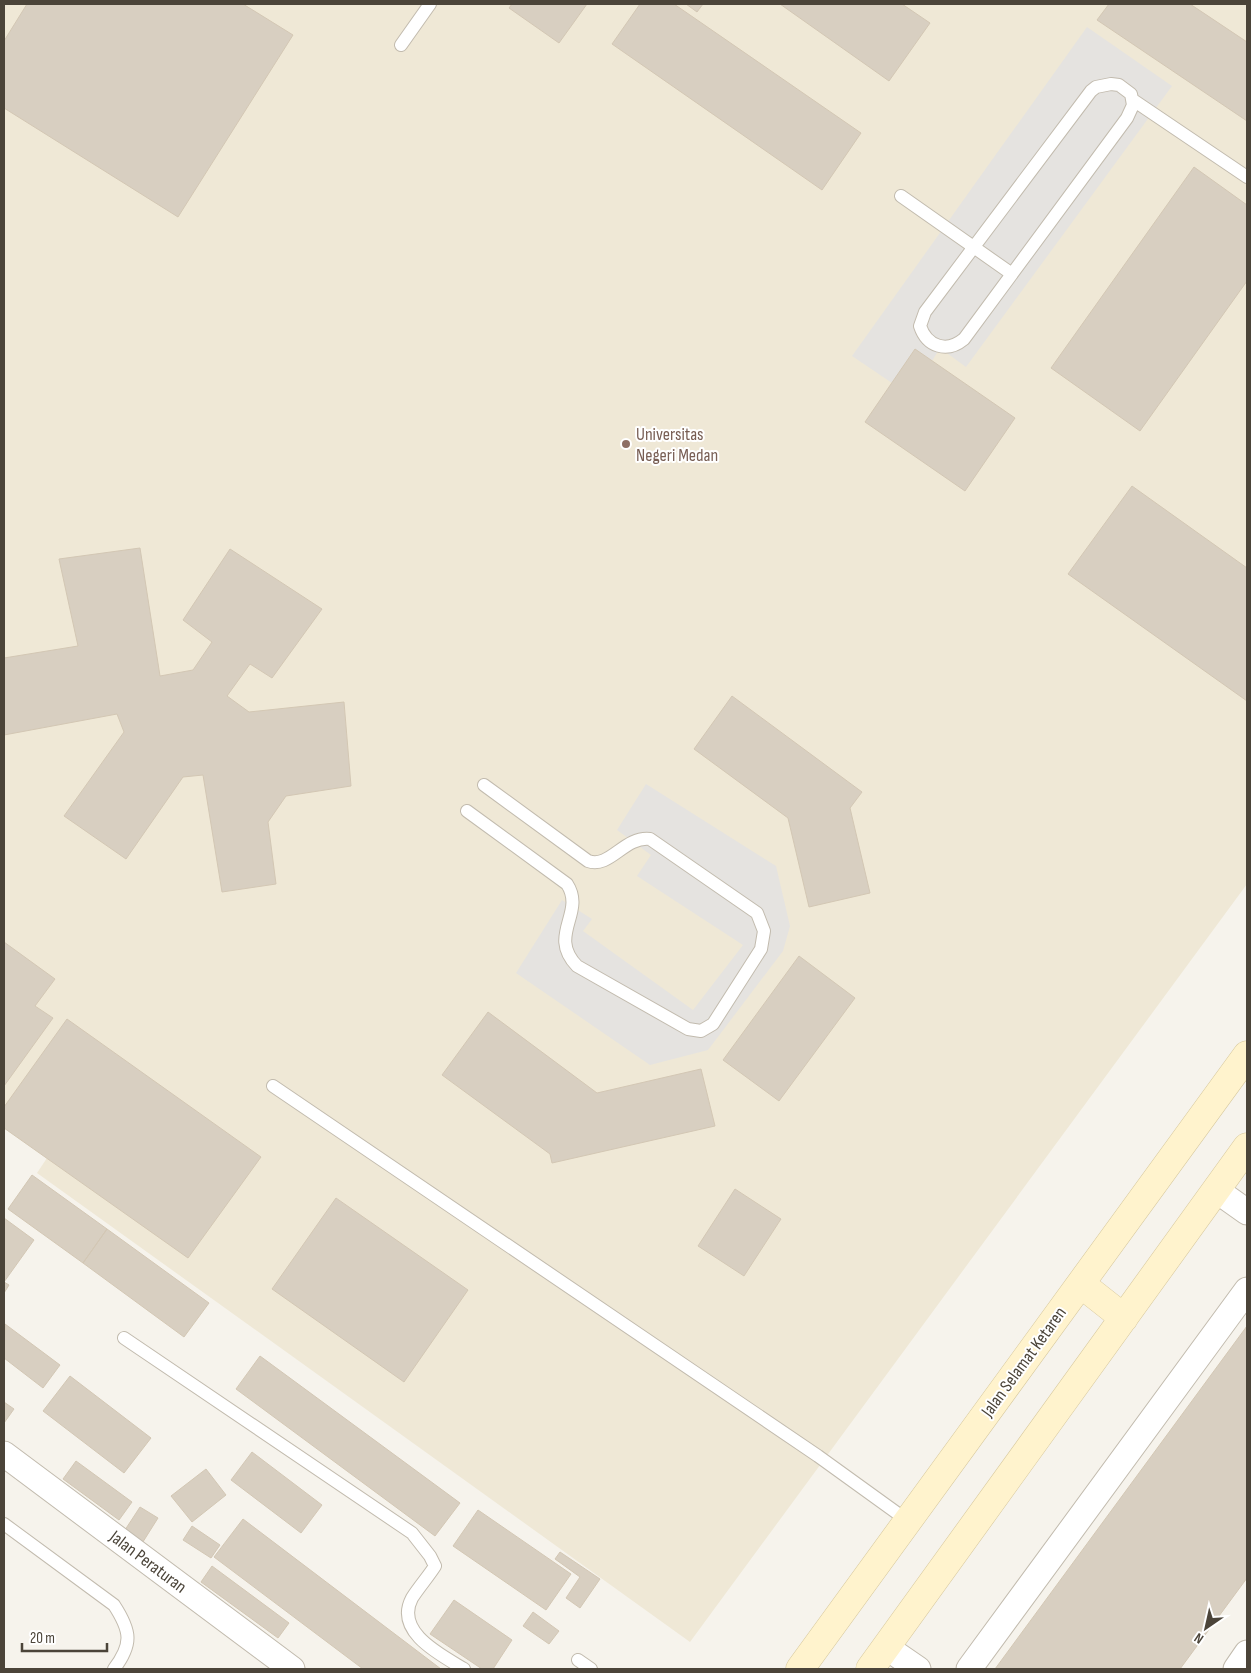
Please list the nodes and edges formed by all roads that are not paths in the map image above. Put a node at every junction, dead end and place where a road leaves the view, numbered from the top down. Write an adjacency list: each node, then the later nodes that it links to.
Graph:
1 (430, 4): 2 (lane)
2 (401, 45)
3 (1133, 100): 4 (lane); 6 (lane); 7 (lane)
4 (1247, 177)
5 (901, 196): 6 (lane)
6 (973, 245): 7 (lane); 7 (lane)
7 (1012, 274)
8 (484, 785): 9 (lane)
9 (467, 811)
10 (1247, 1055): 15 (street, Jalan Selamat Ketaren)
11 (273, 1086): 20 (lane)
12 (1247, 1147): 13 (street)
13 (1216, 1190): 14 (street); 17 (street)
14 (1247, 1212)
15 (1080, 1284): 17 (street); 20 (street, Jalan Selamat Ketaren)
16 (1247, 1290): 31 (street)
17 (1124, 1318): 22 (street)
18 (124, 1338): 26 (lane)
19 (4, 1454): 25 (street, Jalan Peraturan)
20 (908, 1521): 28 (street, Jalan Selamat Ketaren)
21 (4, 1524): 24 (lane)
22 (886, 1647): 29 (street); 30 (street)
23 (578, 1660): 27 (lane)
24 (114, 1669)
25 (292, 1669)
26 (464, 1669)
27 (591, 1669)
28 (800, 1669)
29 (870, 1669)
30 (918, 1669)
31 (969, 1669)

